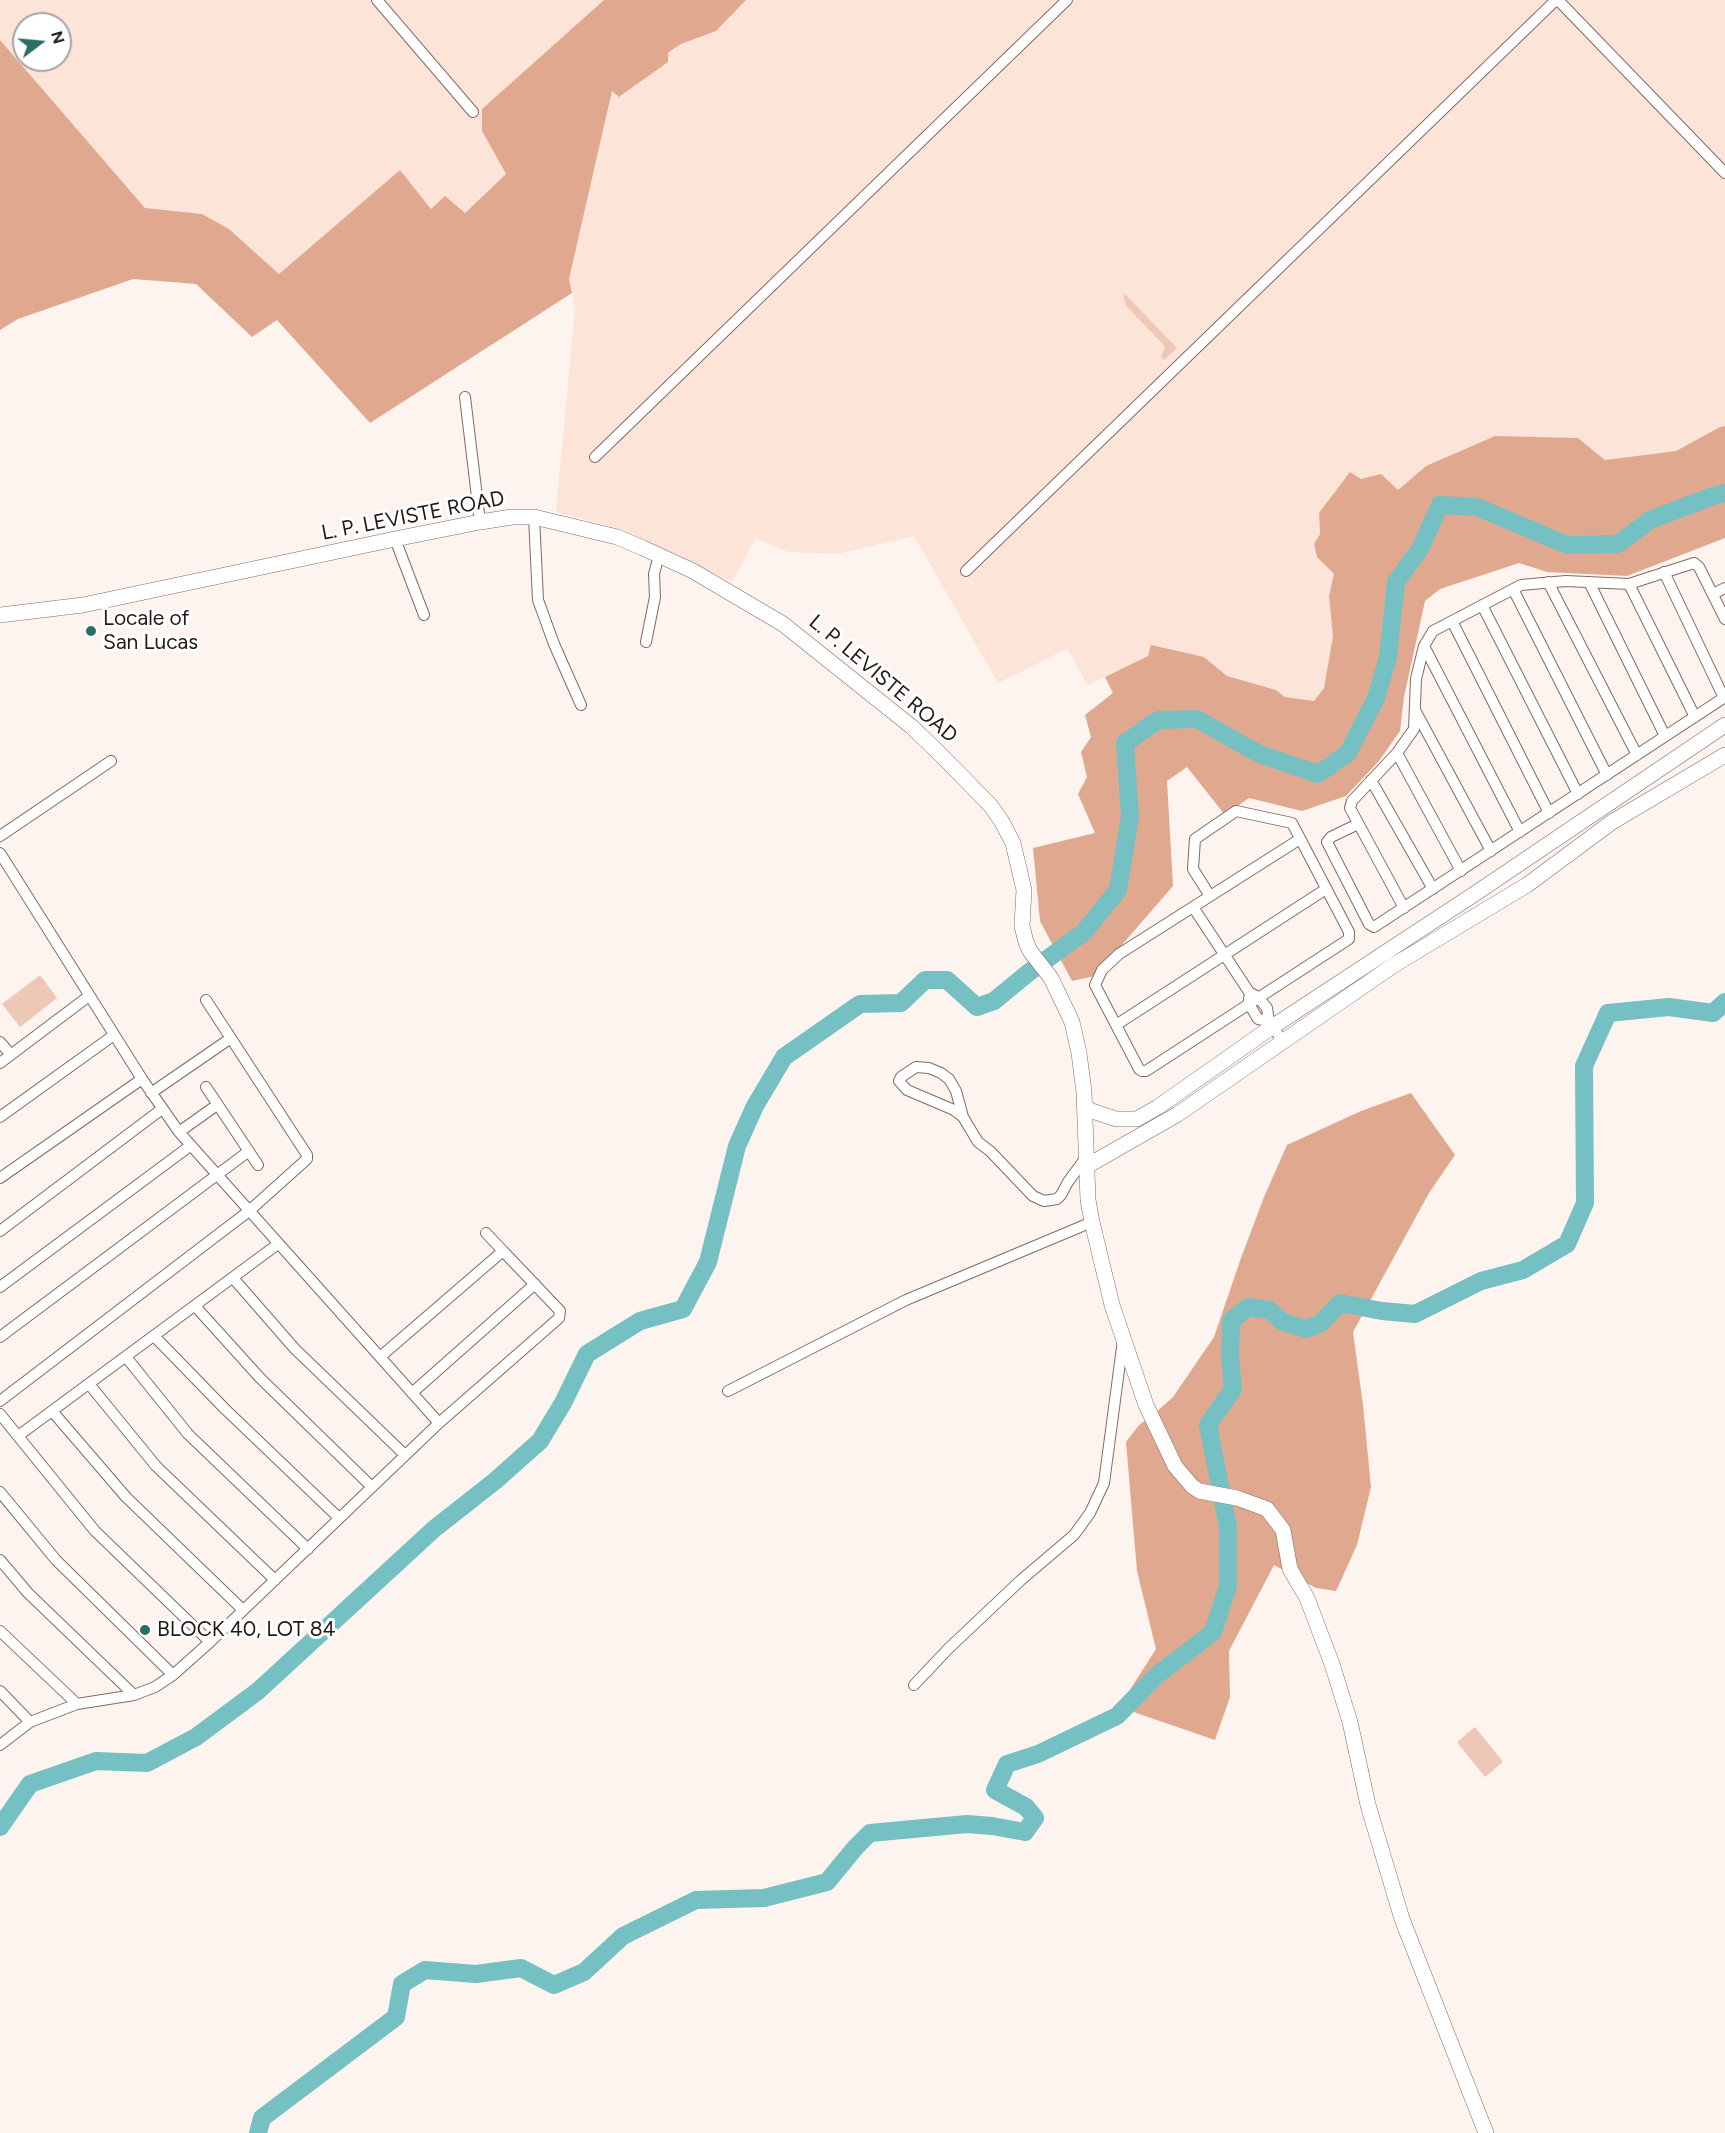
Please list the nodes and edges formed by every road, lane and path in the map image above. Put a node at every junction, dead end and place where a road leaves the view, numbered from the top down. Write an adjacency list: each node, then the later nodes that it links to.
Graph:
1 (377, 0): 4 (street)
2 (1067, 0): 7 (street)
3 (1557, 0): 5 (street); 12 (street)
4 (473, 112)
5 (1725, 173)
6 (465, 397): 9 (street)
7 (595, 457)
8 (534, 517): 9 (main road, L. P. LEVISTE ROAD); 11 (main road, L. P. LEVISTE ROAD); 28 (street)
9 (480, 522): 10 (main road, L. P. LEVISTE ROAD)
10 (395, 538): 21 (main road, L. P. LEVISTE ROAD); 22 (street)
11 (659, 555): 25 (street); 70 (main road, L. P. LEVISTE ROAD)
12 (966, 571)
13 (1664, 572): 16 (street); 19 (street); 27 (street)
14 (1548, 582): 15 (street); 18 (street); 34 (street)
15 (1589, 582): 16 (street); 32 (street)
16 (1629, 584): 30 (street)
17 (1725, 588): 19 (street)
18 (1513, 589): 20 (street); 37 (street)
19 (1713, 594): 23 (street)
20 (1482, 605): 24 (street); 39 (street)
21 (0, 615)
22 (424, 615)
23 (1725, 619)
24 (1452, 621): 26 (street); 40 (street)
25 (646, 642)
26 (1424, 646): 29 (street); 42 (street)
27 (1724, 698): 30 (street)
28 (581, 705)
29 (1414, 710): 33 (street); 45 (street)
30 (1695, 717): 32 (street)
31 (1725, 725): 58 (main road)
32 (1665, 736): 34 (street)
33 (1397, 753): 38 (street); 47 (street)
34 (1637, 755): 37 (street)
35 (1725, 755): 63 (main road)
36 (111, 761): 43 (street)
37 (1607, 775): 39 (street)
38 (1371, 780): 41 (street); 48 (street)
39 (1578, 794): 40 (street)
40 (1549, 813): 42 (street)
41 (1358, 824): 52 (street); 52 (street)
42 (1520, 832): 45 (street)
43 (0, 836)
44 (1300, 838): 49 (street); 50 (street); 50 (street)
45 (1491, 851): 47 (street)
46 (0, 853): 55 (street)
47 (1461, 871): 48 (street)
48 (1432, 889): 52 (street)
49 (1326, 890): 53 (street); 54 (street)
50 (1210, 896): 51 (street)
51 (1193, 907): 53 (street); 59 (street)
52 (1404, 908)
53 (1225, 955): 54 (street); 59 (street)
54 (1254, 994): 57 (street); 58 (street)
55 (89, 996): 60 (street); 64 (street)
56 (206, 1000): 61 (street)
57 (1249, 1004): 58 (street); 59 (street)
58 (1271, 1024): 63 (street); 74 (main road)
59 (1116, 1026)
60 (114, 1035): 66 (street); 72 (street)
61 (231, 1038): 68 (street); 83 (street)
62 (0, 1042): 64 (street)
63 (1283, 1042): 76 (main road)
64 (11, 1055): 65 (street)
65 (0, 1063)
66 (141, 1079): 68 (street); 82 (street)
67 (206, 1087): 69 (street)
68 (151, 1093): 71 (street)
69 (217, 1105): 75 (street); 78 (street)
70 (1084, 1106): 74 (main road); 79 (main road, L. P. LEVISTE ROAD)
71 (162, 1109): 75 (street); 85 (street)
72 (0, 1117)
73 (963, 1117): 73 (street); 79 (street)
74 (1137, 1119): 76 (main road)
75 (179, 1132): 77 (street)
76 (1145, 1135): 79 (main road)
77 (190, 1146): 81 (street); 91 (street)
78 (249, 1151): 80 (street); 81 (street)
79 (1087, 1161): 84 (main road, L. P. LEVISTE ROAD)
80 (258, 1165)
81 (218, 1176): 83 (street); 94 (street)
82 (0, 1178)
83 (249, 1211): 87 (street); 101 (street)
84 (1092, 1222): 95 (main road, L. P. LEVISTE ROAD); 99 (street)
85 (0, 1232)
86 (486, 1233): 88 (street)
87 (278, 1244): 89 (street); 97 (street)
88 (503, 1251): 90 (street); 97 (street)
89 (233, 1278): 92 (street); 106 (street)
90 (535, 1284): 100 (street); 104 (street)
91 (0, 1287)
92 (195, 1306): 93 (street); 107 (street)
93 (154, 1336): 96 (street); 109 (street)
94 (0, 1337)
95 (1123, 1340): 117 (street); 123 (main road, L. P. LEVISTE ROAD)
96 (126, 1357): 98 (street); 110 (street)
97 (380, 1357): 100 (street)
98 (89, 1384): 102 (street); 112 (street)
99 (728, 1391)
100 (412, 1393): 104 (street)
101 (0, 1401)
102 (52, 1411): 105 (street); 113 (street)
103 (0, 1414): 105 (street)
104 (439, 1423): 106 (street)
105 (18, 1436): 115 (street)
106 (405, 1455): 107 (street)
107 (372, 1487): 109 (street)
108 (0, 1492): 116 (street)
109 (339, 1518): 110 (street)
110 (308, 1549): 112 (street)
111 (0, 1560): 119 (street)
112 (275, 1580): 113 (street)
113 (243, 1610): 115 (street)
114 (0, 1631): 120 (street)
115 (210, 1642): 116 (street)
116 (173, 1675): 119 (street)
117 (914, 1686)
118 (0, 1691): 121 (street)
119 (134, 1695): 120 (street)
120 (77, 1704): 121 (street)
121 (30, 1722): 122 (street)
122 (0, 1745)
123 (1486, 2133)

